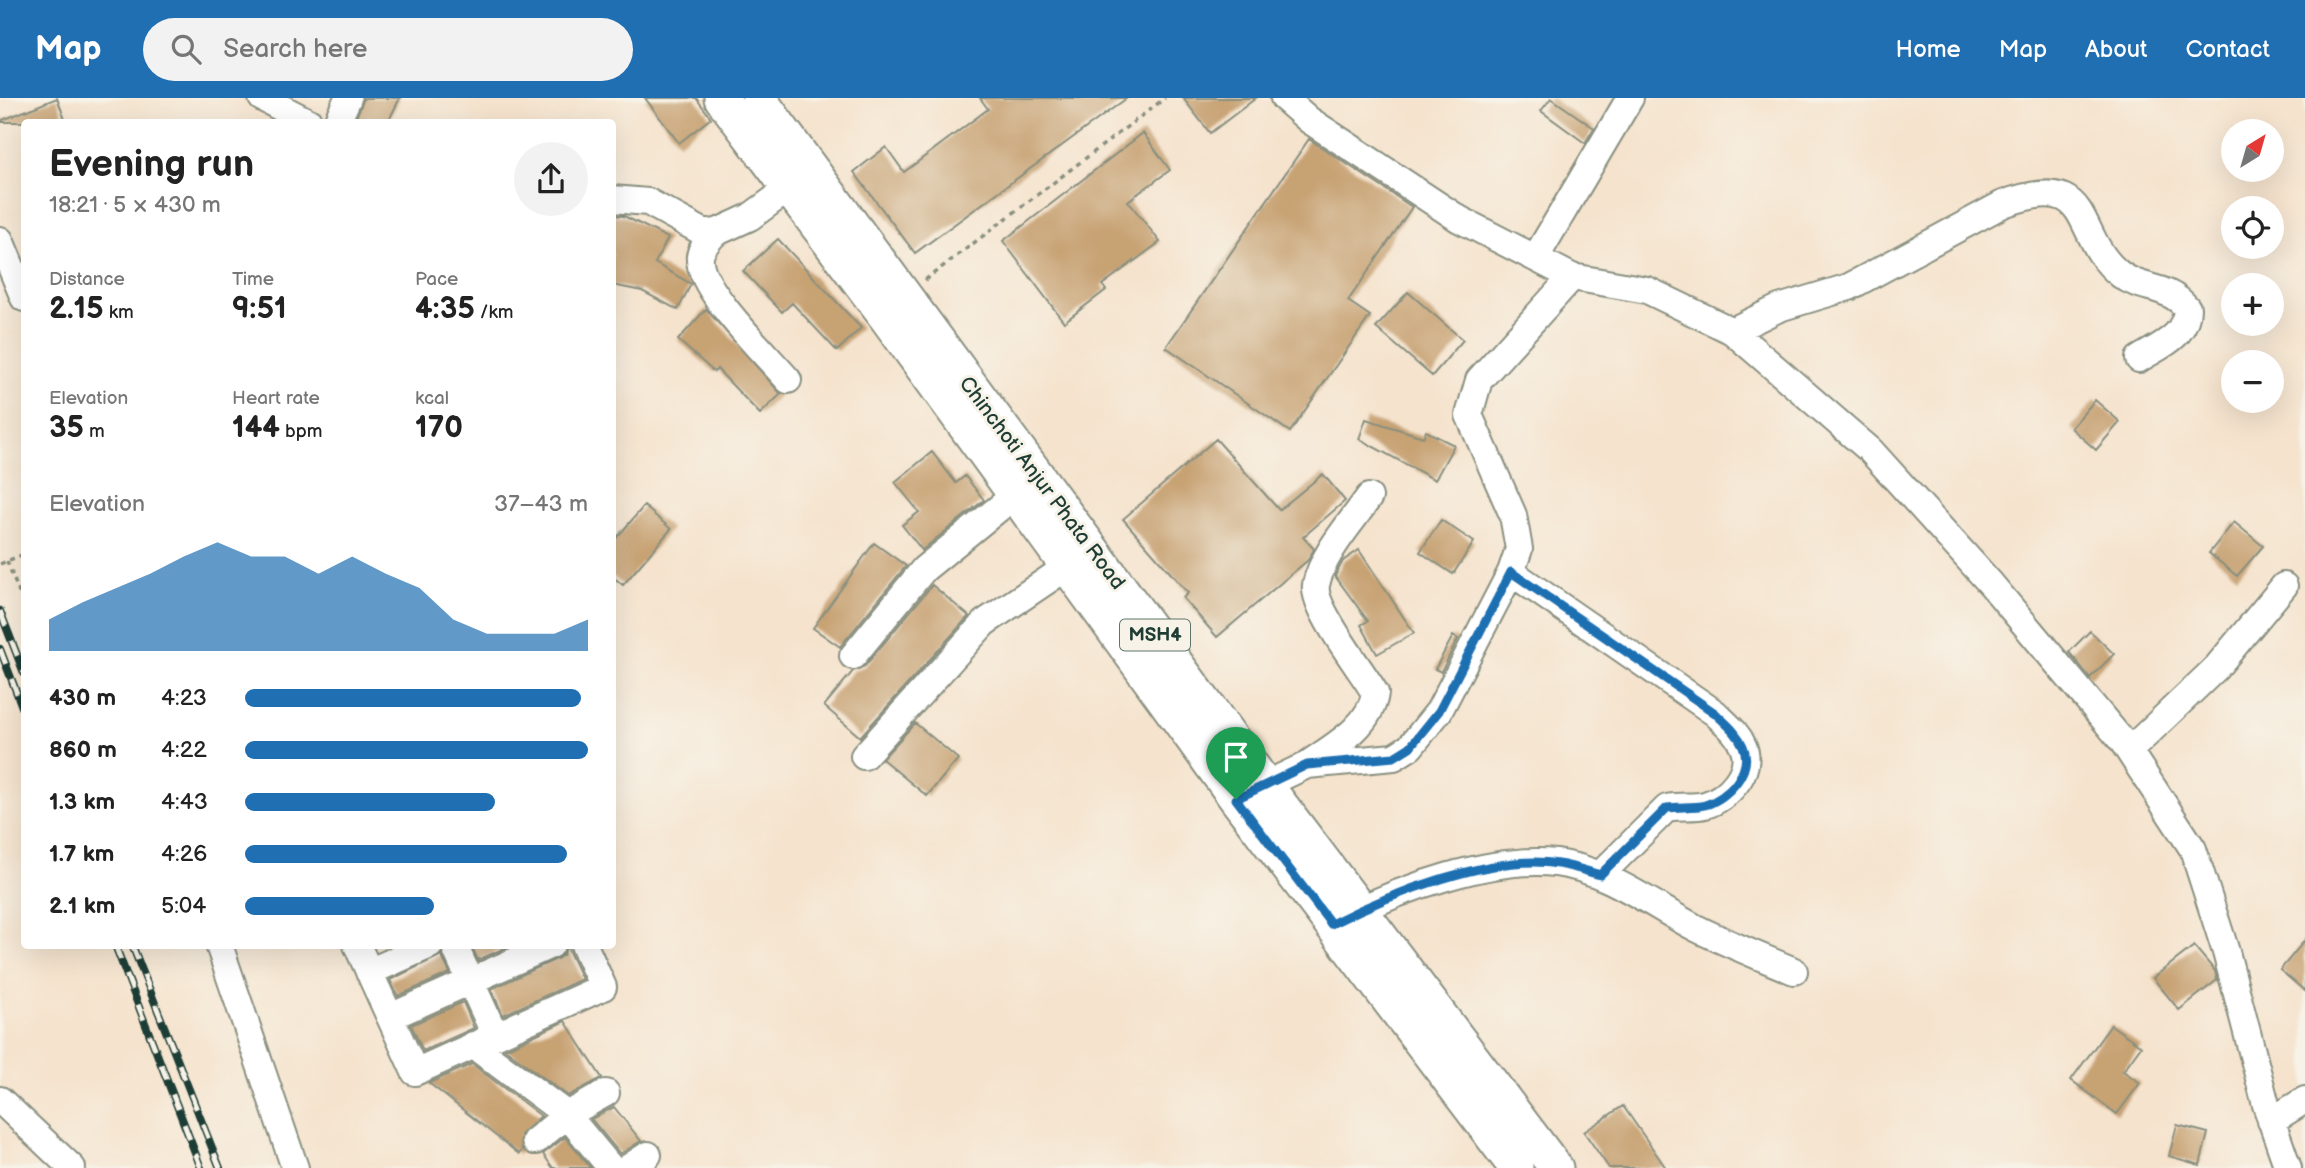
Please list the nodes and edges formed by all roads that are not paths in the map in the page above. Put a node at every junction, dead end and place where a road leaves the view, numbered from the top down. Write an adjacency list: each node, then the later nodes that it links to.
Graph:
1 (262, 98): 7 (street)
2 (348, 98): 8 (street)
3 (721, 98): 9 (main road, Chinchoti Anjur Phata Road / MSH4)
4 (759, 98): 28 (main road, Chinchoti Anjur Phata Road / MSH4)
5 (1284, 98): 13 (street)
6 (1630, 98): 13 (street)
7 (303, 119)
8 (338, 119)
9 (788, 189): 11 (street); 19 (main road, Chinchoti Anjur Phata Road / MSH4)
10 (616, 199): 11 (street)
11 (715, 233): 18 (street)
12 (0, 240): 15 (street)
13 (1536, 257): 14 (street)
14 (1572, 277): 16 (street); 22 (street)
15 (21, 291)
16 (1732, 331): 17 (street); 25 (street)
17 (2139, 359)
18 (788, 380)
19 (1015, 495): 21 (main road, Chinchoti Anjur Phata Road / MSH4); 24 (street)
20 (1369, 497): 27 (street)
21 (1067, 567): 26 (street); 29 (main road, Chinchoti Anjur Phata Road / MSH4)
22 (1511, 572): 27 (street); 30 (street)
23 (2284, 586): 25 (street)
24 (853, 656)
25 (2129, 751): 48 (street)
26 (864, 756)
27 (1307, 765): 28 (street)
28 (1266, 785): 29 (street); 31 (main road, Chinchoti Anjur Phata Road / MSH4)
29 (1236, 799): 32 (main road, Chinchoti Anjur Phata Road / MSH4)
30 (1600, 875): 31 (street); 39 (street)
31 (1360, 909): 32 (street); 54 (main road, Chinchoti Anjur Phata Road / MSH4)
32 (1331, 924): 53 (main road, Chinchoti Anjur Phata Road / MSH4)
33 (220, 949): 51 (street)
34 (359, 949): 40 (street)
35 (421, 949): 40 (street)
36 (456, 949): 41 (street)
37 (542, 949): 41 (street)
38 (586, 949): 43 (street)
39 (1794, 971)
40 (369, 972): 42 (street)
41 (470, 981): 42 (street); 43 (street)
42 (390, 1017): 43 (street)
43 (484, 1040): 47 (street)
44 (606, 1093): 47 (street)
45 (0, 1100): 50 (street)
46 (2305, 1100): 48 (street)
47 (567, 1115): 49 (street); 52 (street)
48 (2271, 1121): 55 (street)
49 (536, 1141)
50 (72, 1168)
51 (295, 1168)
52 (611, 1168)
53 (1516, 1168)
54 (1556, 1168)
55 (2288, 1168)

